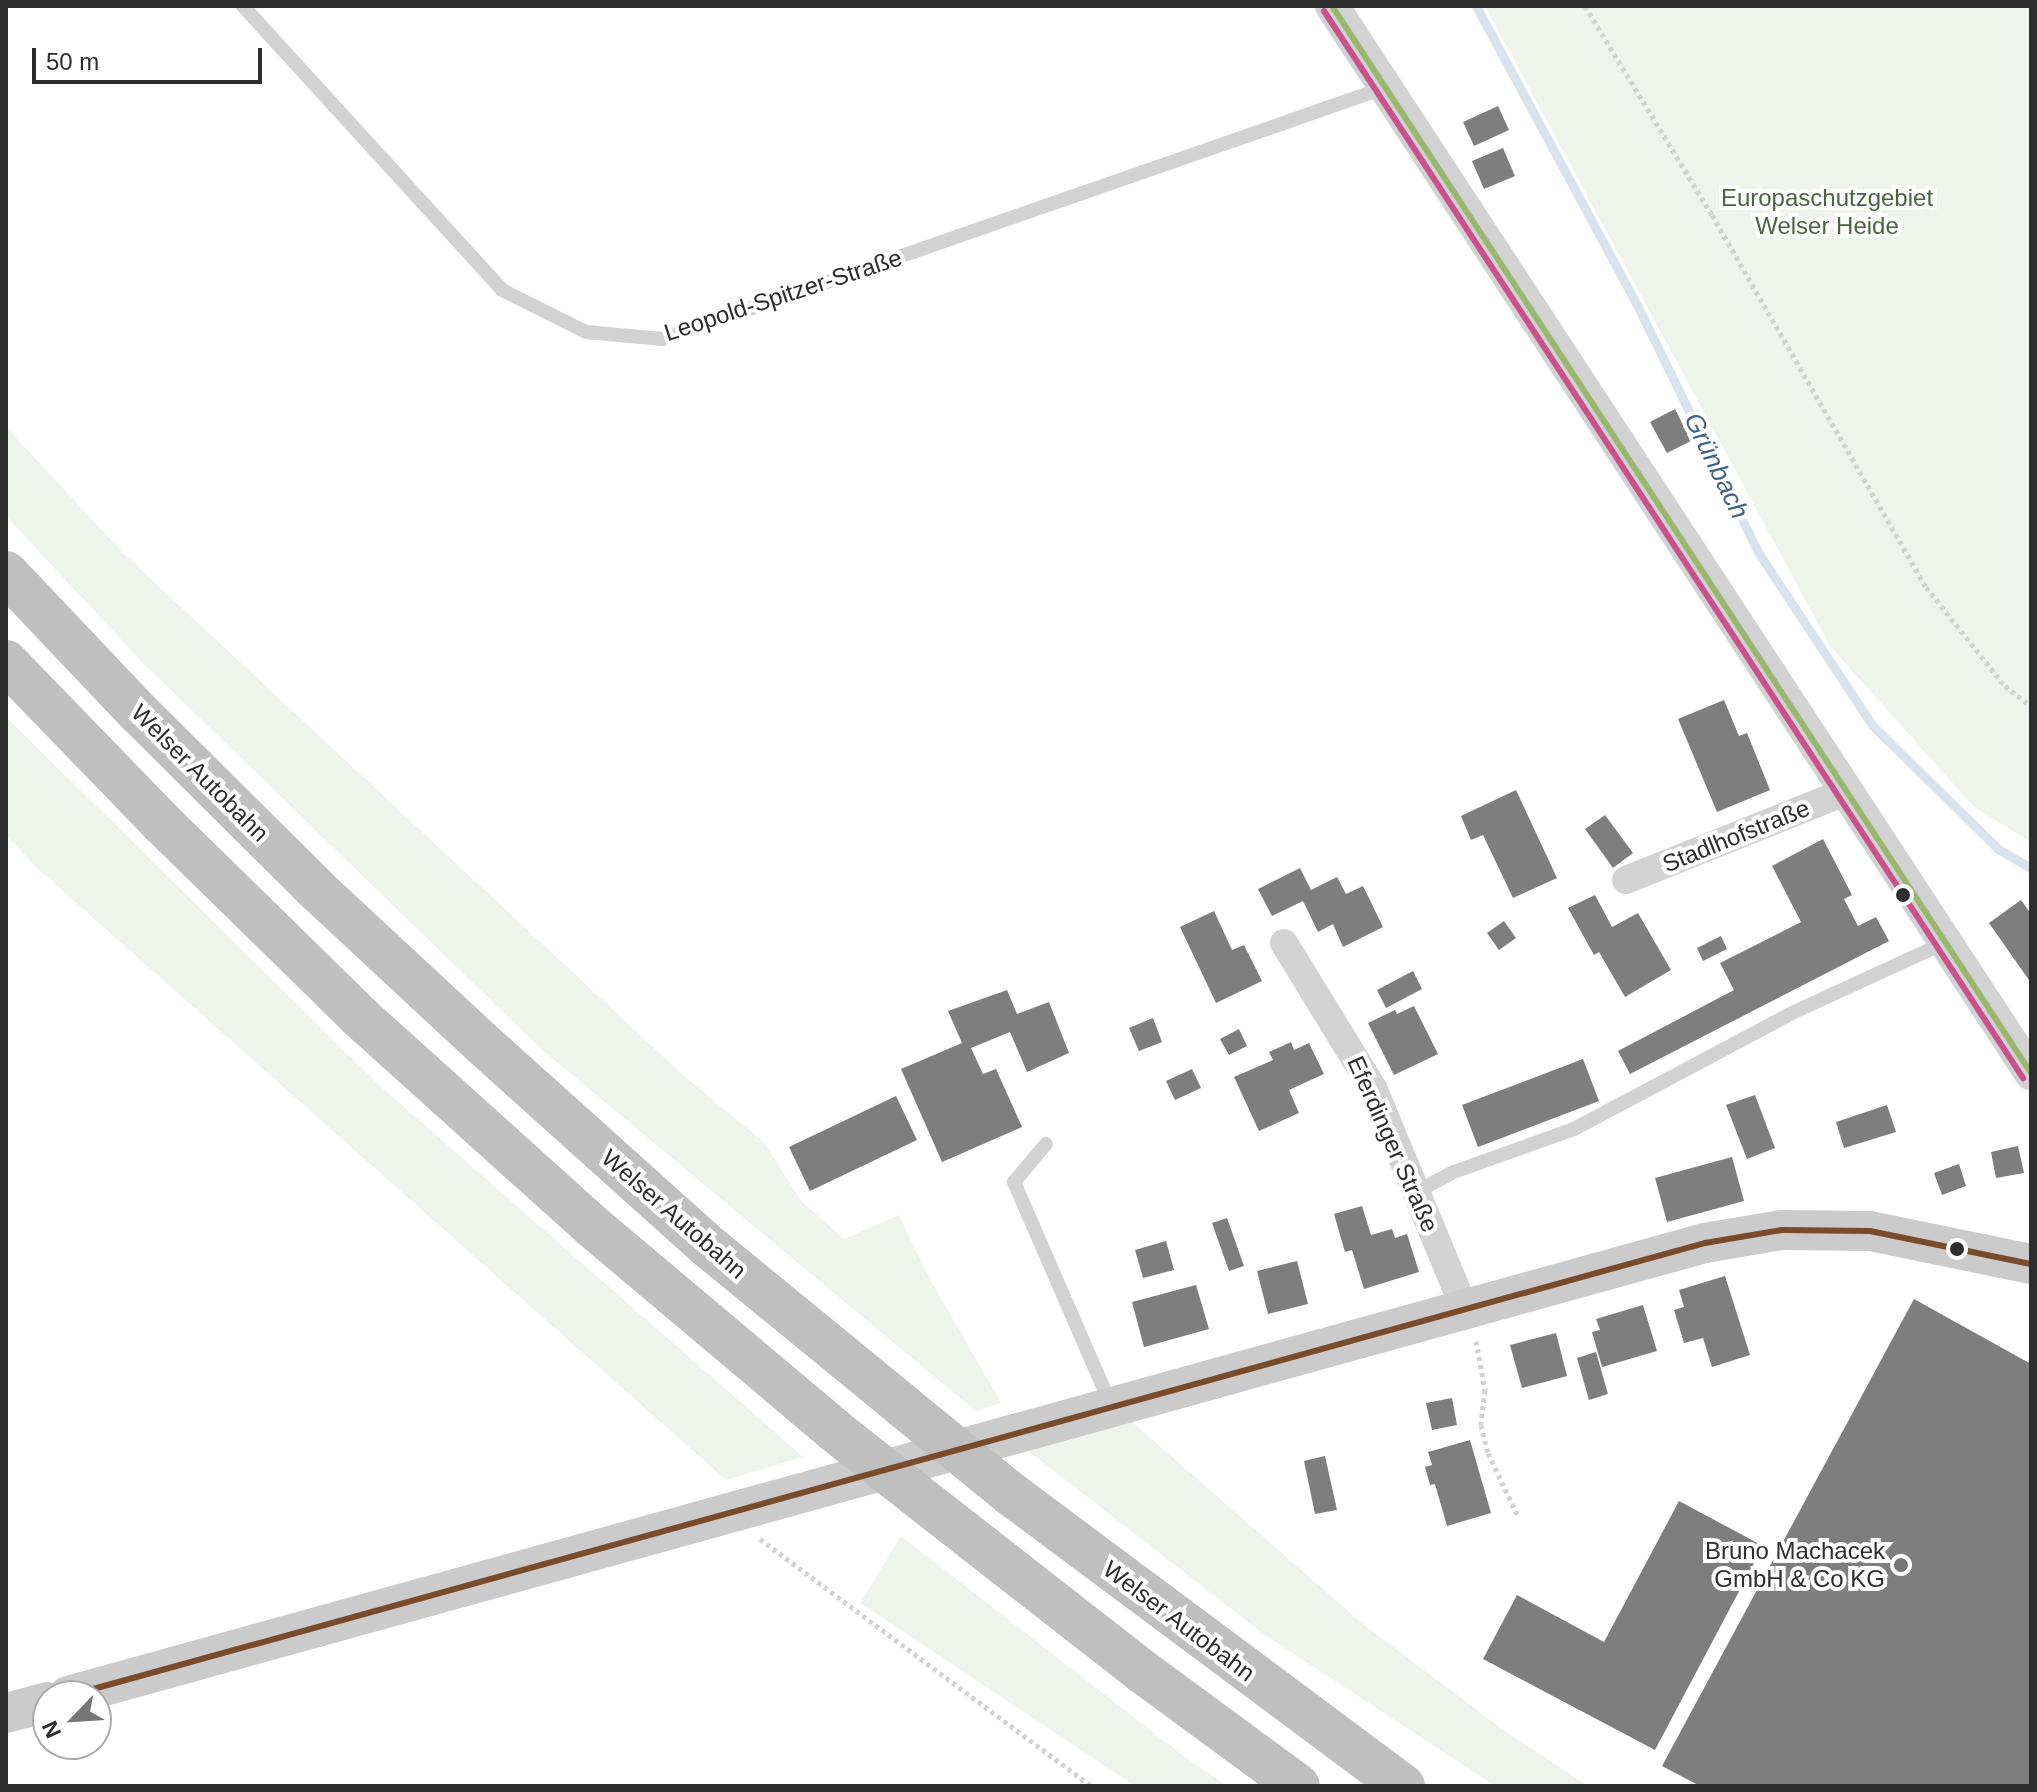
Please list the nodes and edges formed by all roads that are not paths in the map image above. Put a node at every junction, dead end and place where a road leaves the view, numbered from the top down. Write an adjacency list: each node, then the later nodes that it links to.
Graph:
1 (243, 6): 3 (lane, Leopold-Spitzer-Straße)
2 (1332, 6): 3 (street)
3 (1384, 88): 6 (street)
4 (6, 573): 20 (highway, Welser Autobahn, bridge)
5 (6, 662): 19 (highway, bridge)
6 (1845, 792): 7 (street, Stadlhofstraße); 9 (street)
7 (1626, 880)
8 (1284, 943): 12 (street, Eferdinger Straße)
9 (1944, 943): 10 (street); 12 (lane)
10 (2031, 1073)
11 (1046, 1144): 15 (lane)
12 (1416, 1192): 14 (street, Eferdinger Straße)
13 (2031, 1264): 14 (main road)
14 (1465, 1310): 15 (main road)
15 (1111, 1405): 16 (main road)
16 (112, 1684)
17 (32, 1706): 18 (main road)
18 (6, 1713)
19 (1298, 1786)
20 (1403, 1786)

